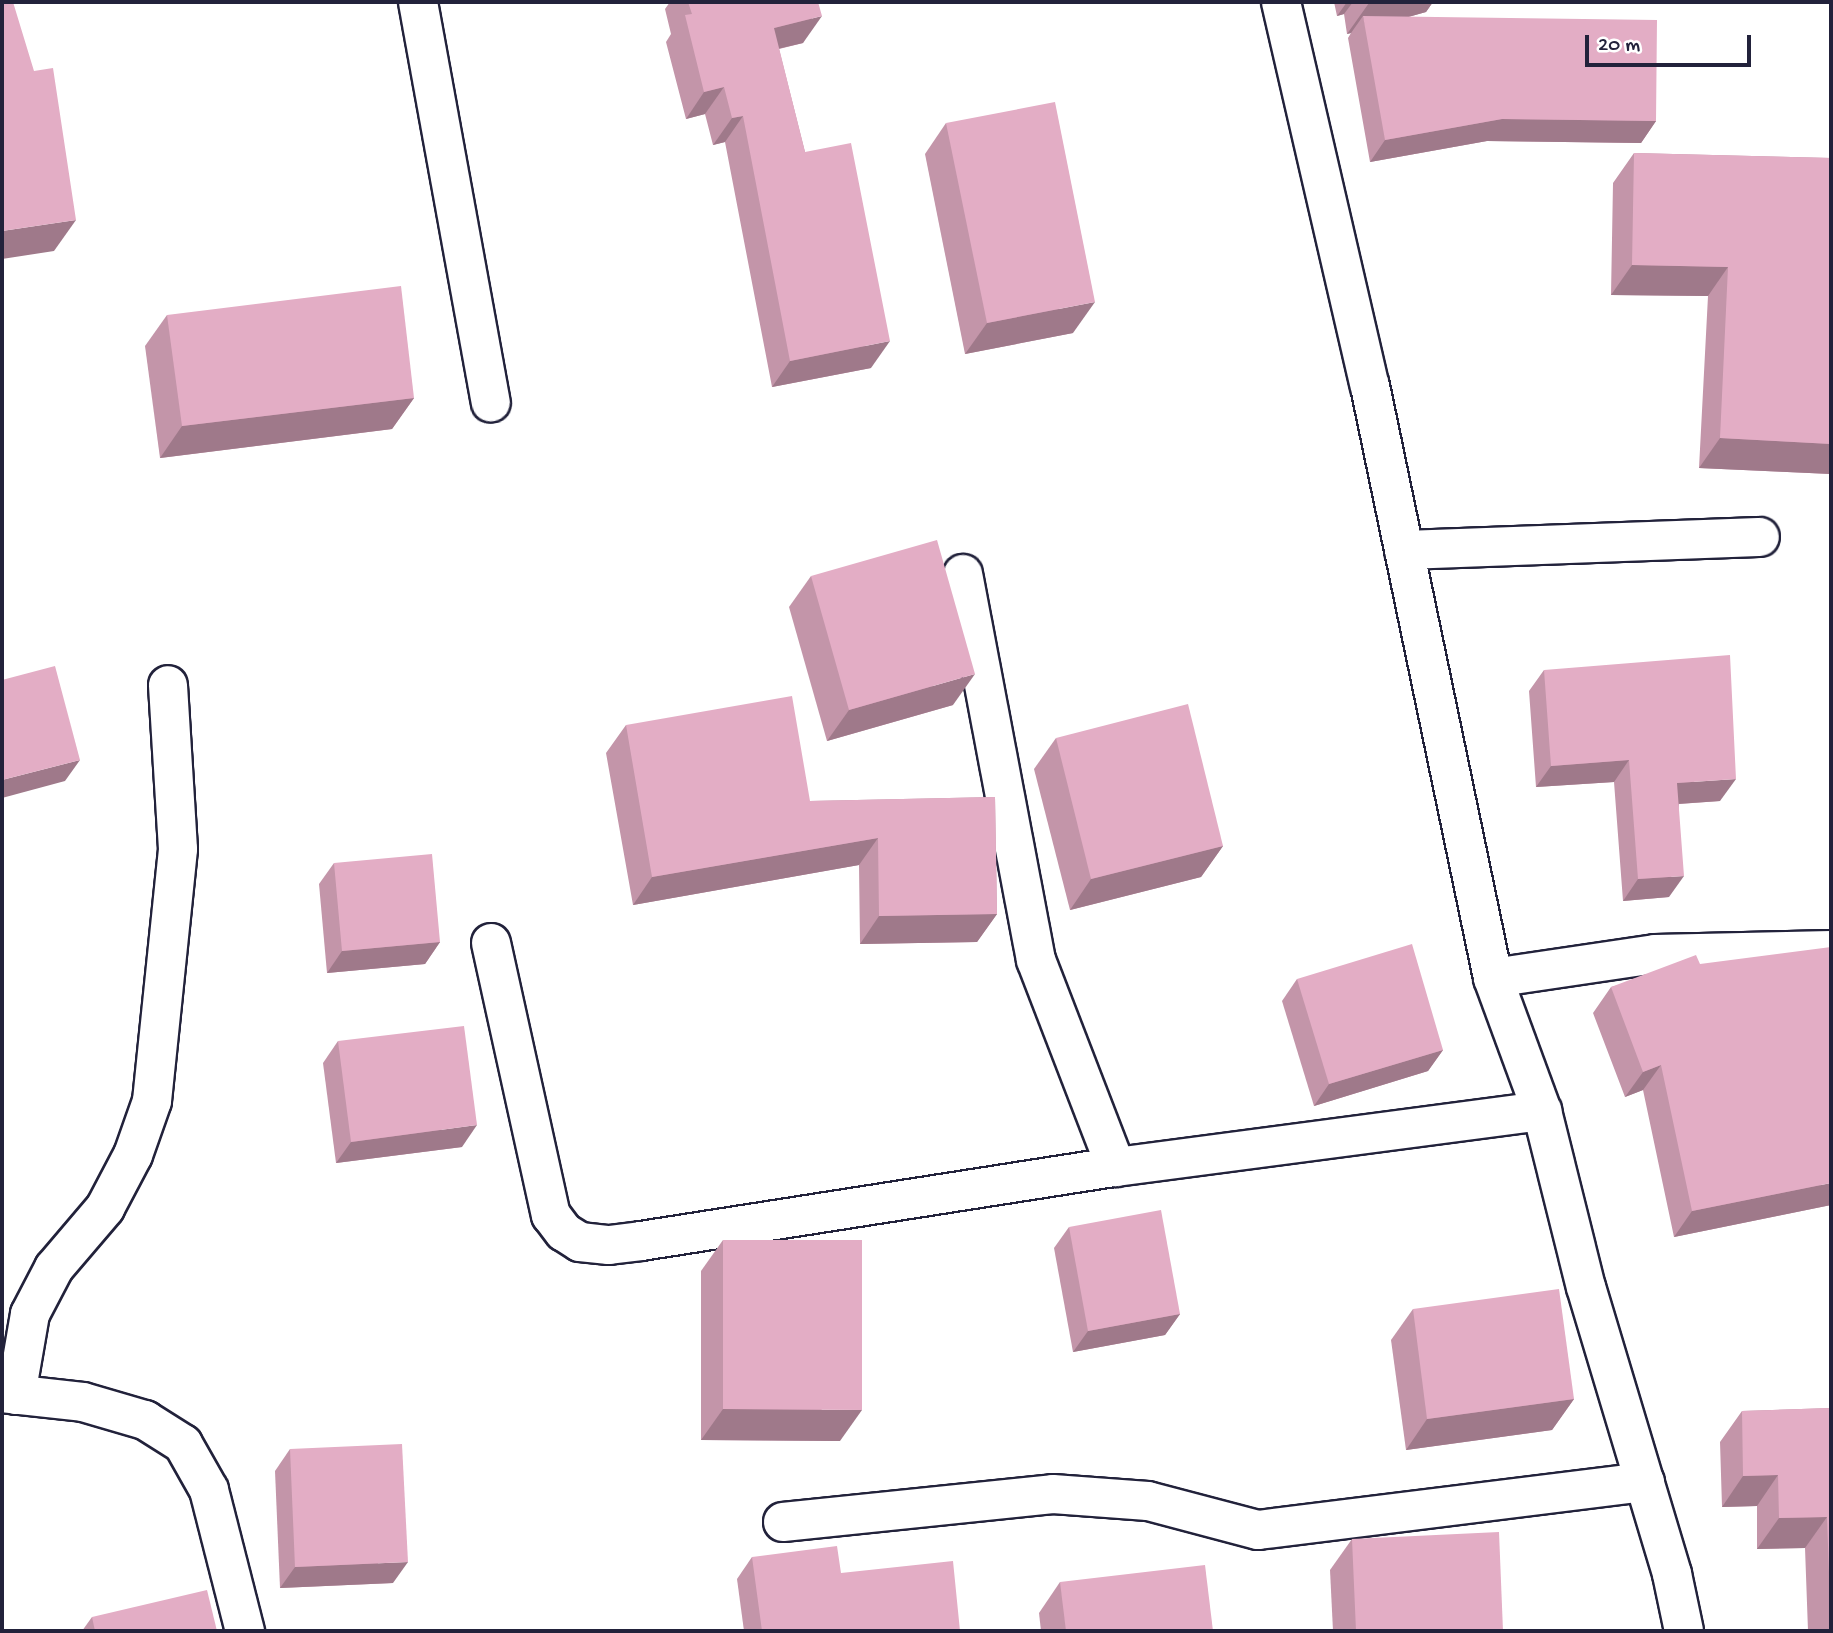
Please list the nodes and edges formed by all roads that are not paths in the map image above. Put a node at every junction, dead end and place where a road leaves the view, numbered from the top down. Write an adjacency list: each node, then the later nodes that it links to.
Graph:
1 (418, 2): 3 (street)
2 (1281, 2): 5 (street)
3 (491, 402)
4 (1760, 537): 5 (street)
5 (1404, 550): 10 (street)
6 (963, 574): 12 (street)
7 (168, 685): 13 (street)
8 (491, 943): 12 (street)
9 (1831, 950): 10 (street)
10 (1493, 978): 11 (street)
11 (1542, 1111): 12 (street); 14 (street)
12 (1116, 1167)
13 (9, 1394): 16 (street)
14 (1645, 1482): 15 (street); 17 (street)
15 (783, 1522)
16 (245, 1631)
17 (1685, 1631)

